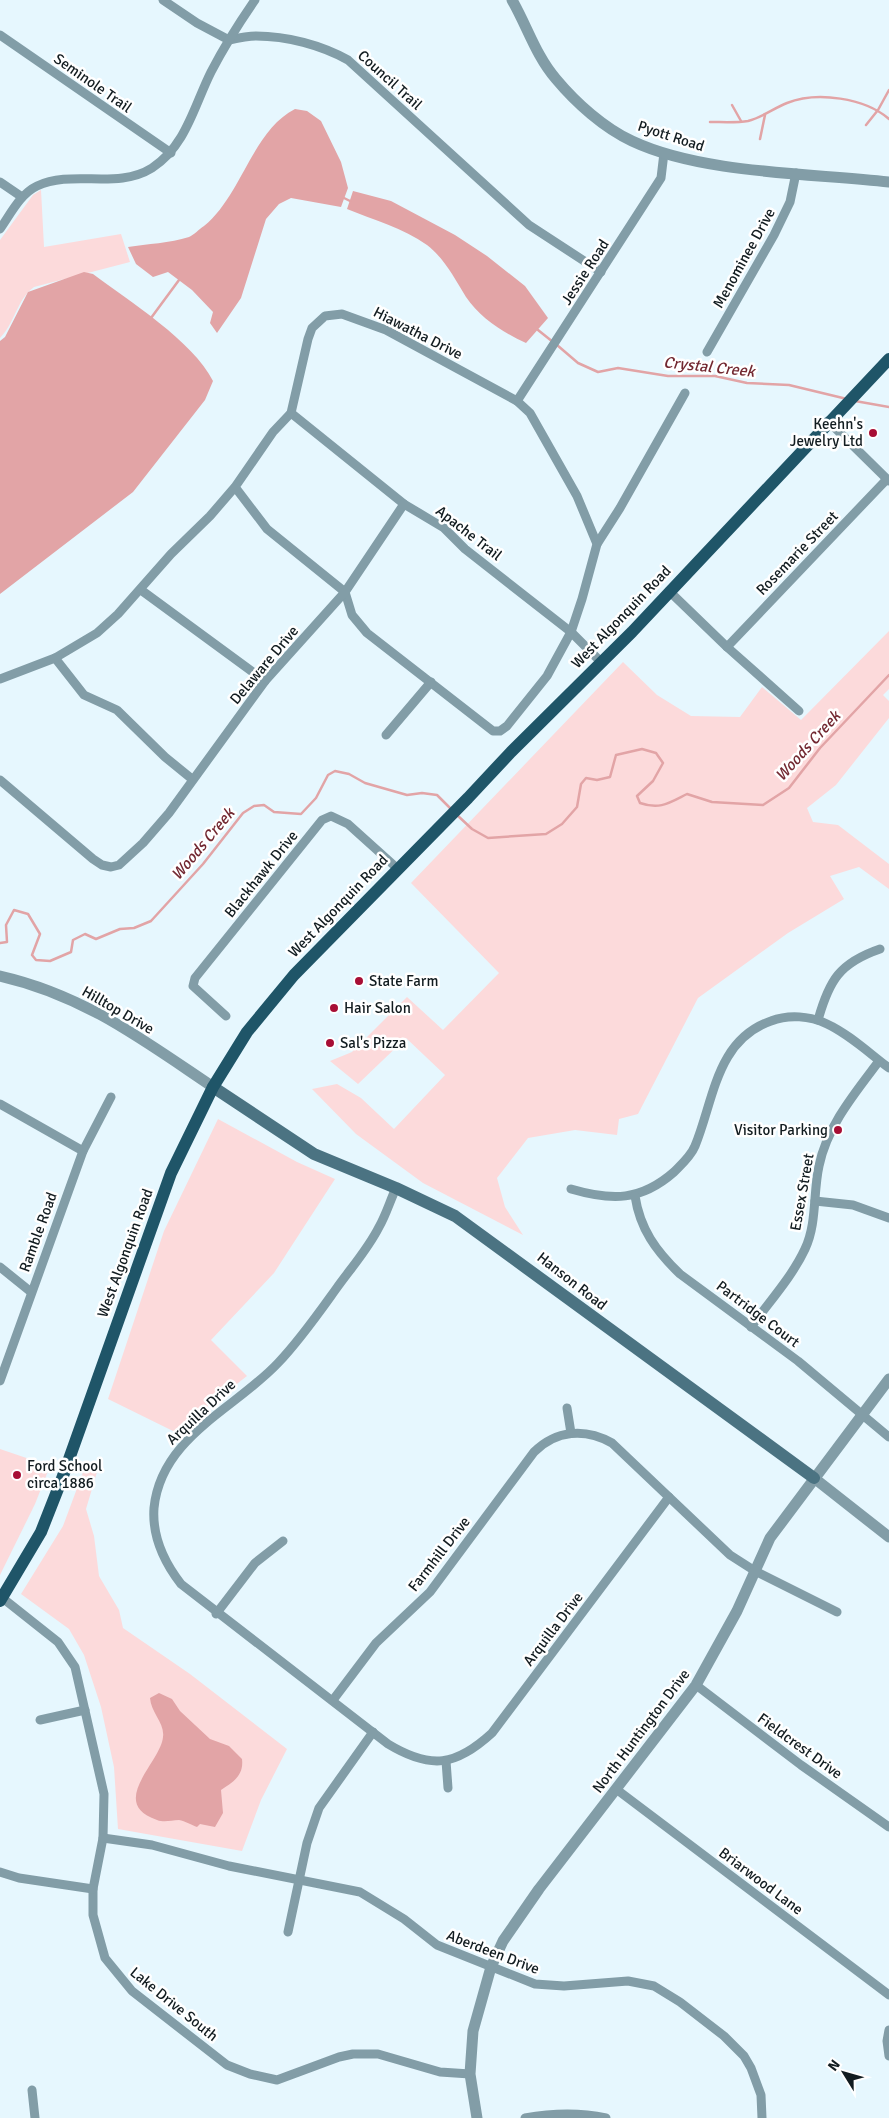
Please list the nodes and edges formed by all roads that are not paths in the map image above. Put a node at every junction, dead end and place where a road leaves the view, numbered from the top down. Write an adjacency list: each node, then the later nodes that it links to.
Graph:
1 (163, 0): 5 (street)
2 (255, 0): 5 (street)
3 (512, 0): 7 (street, Pyott Road)
4 (0, 35): 6 (street, Seminole Trail)
5 (229, 40): 6 (street); 13 (street, Council Trail)
6 (171, 153): 11 (street)
7 (664, 153): 8 (street, Pyott Road); 13 (street, Jessie Road)
8 (796, 172): 10 (street, Pyott Road); 14 (street, Menominee Drive)
9 (0, 182): 11 (street)
10 (889, 182)
11 (22, 197): 12 (street)
12 (0, 229)
13 (600, 272): 17 (street, Jessie Road)
14 (707, 352)
15 (889, 359): 19 (main road, West Algonquin Road)
16 (684, 394): 23 (street)
17 (517, 401): 18 (street, Hiawatha Drive); 23 (street, Hiawatha Drive)
18 (291, 413): 21 (street); 22 (street, Apache Trail)
19 (828, 421): 20 (street); 25 (main road, West Algonquin Road)
20 (888, 480): 28 (street, Rosemarie Street)
21 (235, 487): 24 (street); 26 (street)
22 (404, 504): 26 (street, Delaware Drive); 27 (street, Apache Trail)
23 (597, 544): 27 (street)
24 (141, 590): 29 (street); 32 (street)
25 (669, 591): 28 (street); 30 (main road, West Algonquin Road)
26 (345, 592): 32 (street, Delaware Drive); 33 (street)
27 (571, 632): 30 (street, Apache Trail); 33 (street)
28 (726, 647): 34 (street)
29 (55, 658): 31 (street); 36 (street)
30 (601, 662): 38 (main road, West Algonquin Road)
31 (0, 679)
32 (266, 681): 36 (street, Delaware Drive)
33 (431, 682): 35 (street)
34 (799, 711)
35 (386, 735)
36 (192, 779): 37 (street, Delaware Drive)
37 (0, 780)
38 (398, 869): 41 (street, Blackhawk Drive); 45 (main road, West Algonquin Road)
39 (880, 949): 42 (street)
40 (0, 976): 45 (street, Hilltop Drive)
41 (226, 1016)
42 (818, 1020): 43 (street); 51 (street)
43 (879, 1061): 44 (street); 52 (street, Essex Street)
44 (889, 1068)
45 (213, 1087): 49 (main road, Hanson Road); 68 (main road, West Algonquin Road)
46 (112, 1097): 48 (street, Ramble Road)
47 (0, 1104): 48 (street)
48 (83, 1150): 55 (street, Ramble Road)
49 (396, 1188): 63 (main road, Hanson Road); 70 (street, Arquilla Drive)
50 (571, 1189): 51 (street)
51 (635, 1196): 56 (street, Partridge Court)
52 (815, 1201): 53 (street); 56 (street, Essex Street)
53 (889, 1218)
54 (0, 1267): 55 (street)
55 (31, 1292): 58 (street, Ramble Road)
56 (751, 1327): 60 (street, Partridge Court)
57 (889, 1379): 60 (street, North Huntington Drive)
58 (0, 1381)
59 (568, 1408): 61 (street)
60 (860, 1416): 62 (street, Partridge Court); 63 (street, North Huntington Drive)
61 (571, 1433): 64 (street, Farmhill Drive); 72 (street, Farmhill Drive)
62 (889, 1437)
63 (814, 1478): 65 (street, Hanson Road); 67 (street, North Huntington Drive)
64 (669, 1497): 67 (street, Farmhill Drive); 76 (street, Arquilla Drive)
65 (889, 1537)
66 (283, 1540): 70 (street)
67 (755, 1571): 69 (street, Farmhill Drive); 71 (street, North Huntington Drive)
68 (1, 1598): 73 (street, Lake Drive South)
69 (837, 1612)
70 (216, 1614): 72 (street, Arquilla Drive)
71 (696, 1685): 78 (street, North Huntington Drive); 79 (street, Fieldcrest Drive)
72 (333, 1700): 75 (street, Arquilla Drive)
73 (86, 1710): 74 (street); 80 (street, Lake Drive South)
74 (40, 1720)
75 (373, 1732): 76 (street, Arquilla Drive); 82 (street)
76 (446, 1761): 77 (street)
77 (448, 1788)
78 (616, 1789): 85 (street, North Huntington Drive); 86 (street, Briarwood Lane)
79 (889, 1827)
80 (103, 1838): 82 (street, Aberdeen Drive); 83 (street, Lake Drive South)
81 (0, 1872): 83 (street)
82 (299, 1880): 84 (street); 85 (street, Aberdeen Drive)
83 (92, 1889): 89 (street, Lake Drive South)
84 (288, 1932)
85 (491, 1967): 89 (street, North Huntington Drive); 95 (street, Aberdeen Drive)
86 (889, 1995)
87 (889, 2030): 88 (street)
88 (889, 2056)
89 (470, 2074): 92 (street, North Huntington Drive)
90 (32, 2090): 91 (street)
91 (35, 2118)
92 (477, 2118)
93 (525, 2118): 94 (street)
94 (606, 2118)
95 (762, 2118)

